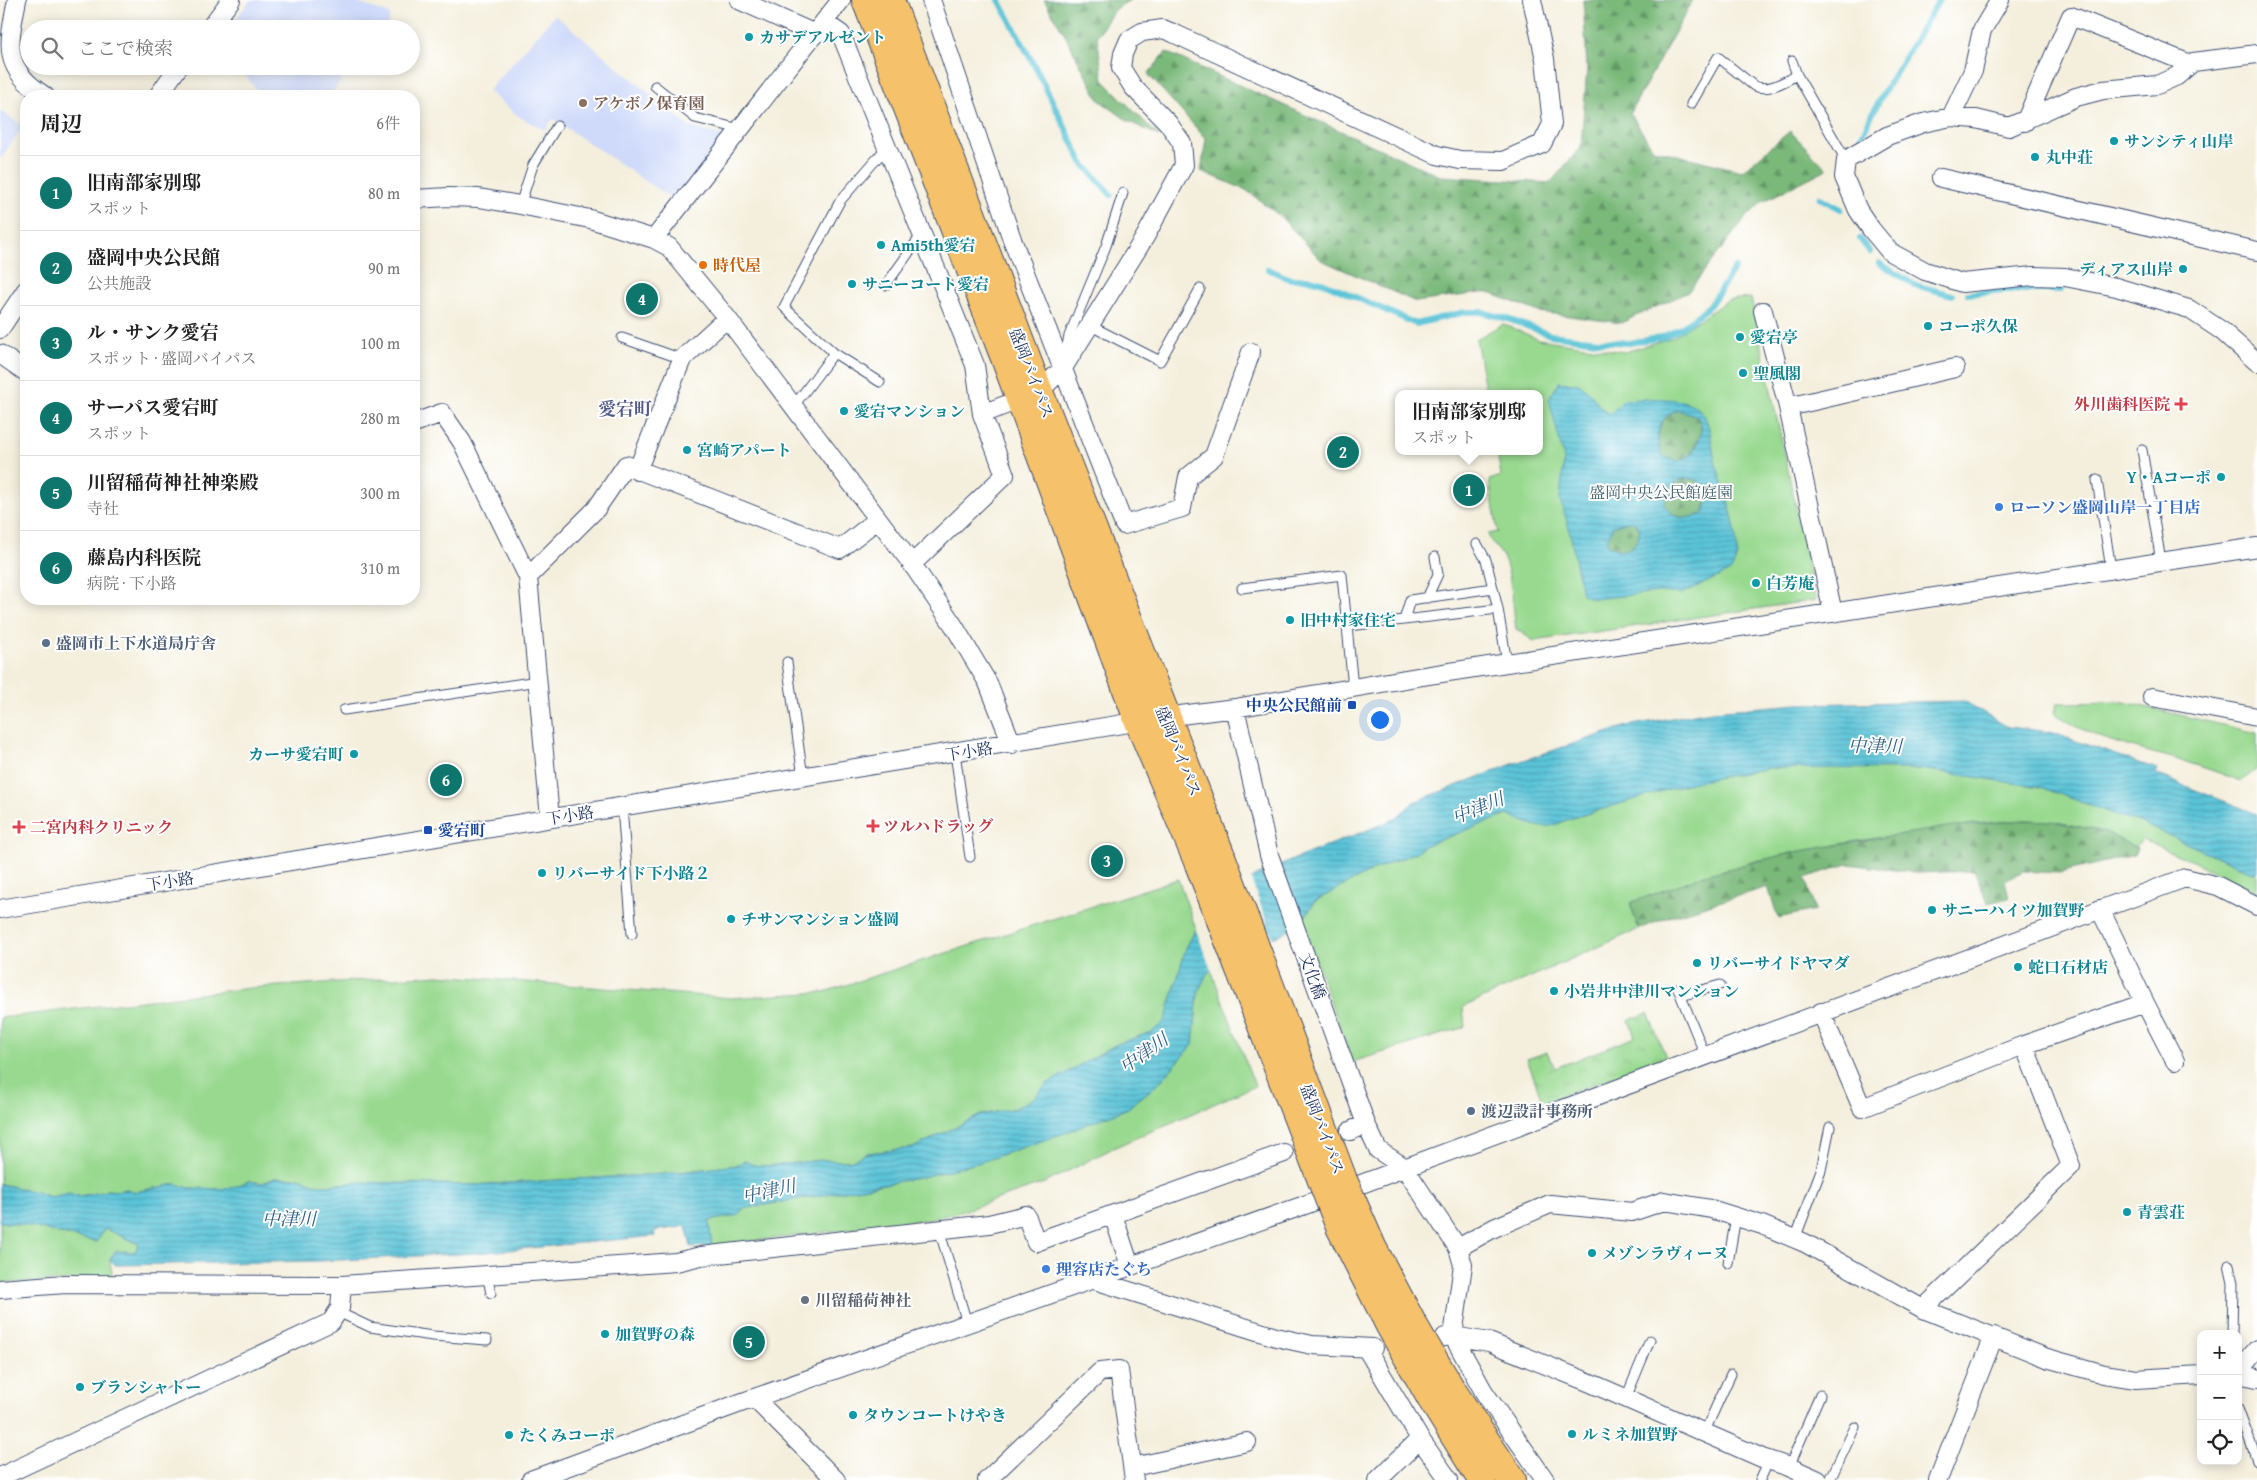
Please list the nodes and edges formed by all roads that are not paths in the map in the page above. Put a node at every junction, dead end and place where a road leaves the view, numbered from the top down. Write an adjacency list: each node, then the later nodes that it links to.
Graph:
1 (17, 0): 12 (street)
2 (232, 0): 10 (street)
3 (739, 0): 11 (street)
4 (866, 0): 47 (highway, 盛岡バイパス)
5 (890, 0): 47 (highway, 盛岡バイパス)
6 (931, 0): 50 (street)
7 (1532, 0): 40 (street)
8 (2000, 0): 22 (street)
9 (833, 4): 11 (street)
10 (216, 20)
11 (815, 34): 25 (street); 26 (street)
12 (5, 35): 19 (street)
13 (2257, 54): 15 (street)
14 (1792, 61): 17 (lane)
15 (2190, 64): 23 (street); 23 (street)
16 (173, 75): 20 (street)
17 (1797, 75): 21 (lane); 27 (lane)
18 (655, 86): 25 (lane)
19 (37, 90)
20 (162, 90)
21 (1691, 104)
22 (1951, 117): 23 (street); 27 (street)
23 (2025, 122)
24 (556, 126): 31 (lane)
25 (740, 129): 33 (street)
26 (887, 147): 32 (street); 44 (lane)
27 (1846, 160): 48 (street)
28 (1941, 178): 34 (street)
29 (1123, 193): 50 (lane)
30 (420, 198): 31 (street)
31 (520, 204): 33 (street)
32 (922, 233): 35 (lane); 56 (street)
33 (654, 239): 39 (street)
34 (2257, 251)
35 (886, 285)
36 (1200, 289): 40 (lane)
37 (20, 299): 41 (street)
38 (1763, 311): 55 (street)
39 (727, 318): 46 (street); 54 (street)
40 (1091, 326): 50 (street)
41 (0, 329)
42 (622, 338): 46 (lane)
43 (1251, 352): 50 (street)
44 (834, 353): 52 (lane); 54 (lane)
45 (0, 354): 49 (street)
46 (682, 359): 59 (street)
47 (1016, 360): 53 (highway, 盛岡バイパス)
48 (2257, 362)
49 (20, 368)
50 (1063, 368): 53 (street)
51 (1955, 368): 55 (street)
52 (880, 382)
53 (1029, 396): 56 (street); 84 (highway, 盛岡バイパス)
54 (793, 407): 61 (street)
55 (1788, 407): 73 (street)
56 (982, 414): 66 (street)
57 (420, 421): 68 (street)
58 (2142, 450): 65 (lane)
59 (638, 471): 61 (street); 68 (street)
60 (2097, 480): 67 (lane)
61 (877, 520): 66 (street)
62 (1477, 544): 70 (lane)
63 (2257, 547): 65 (street, 下小路)
64 (1435, 557): 71 (lane)
65 (2162, 560): 67 (street, 下小路)
66 (912, 564): 85 (street)
67 (2111, 569): 73 (street, 下小路)
68 (528, 577): 78 (street)
69 (1242, 588): 75 (lane)
70 (1493, 588): 71 (lane); 72 (lane)
71 (1427, 598): 74 (lane)
72 (1498, 609): 74 (lane); 77 (lane)
73 (1833, 613): 77 (street, 下小路)
74 (1404, 620): 75 (lane)
75 (1348, 626): 79 (lane)
76 (786, 662): 87 (lane)
77 (1507, 663): 79 (street, 下小路)
78 (538, 681): 82 (lane); 89 (street)
79 (1353, 688): 81 (street, 下小路)
80 (2152, 697): 83 (street)
81 (1235, 708): 84 (street, 下小路); 101 (street, 文化橋)
82 (344, 710)
83 (2257, 717)
84 (1152, 720): 85 (street, 下小路); 133 (highway, 盛岡バイパス, bridge)
85 (1012, 744): 86 (street, 下小路)
86 (955, 753): 87 (street, 下小路); 90 (lane)
87 (803, 777): 88 (street, 下小路)
88 (622, 807): 89 (street, 下小路); 94 (lane)
89 (550, 818): 92 (street, 下小路)
90 (970, 857)
91 (2257, 906): 93 (street)
92 (0, 909)
93 (2100, 909): 96 (street); 97 (street)
94 (632, 934)
95 (1720, 984): 99 (lane)
96 (2145, 1003): 98 (street); 100 (street)
97 (1821, 1012): 98 (street); 99 (street)
98 (2024, 1044): 119 (street)
99 (1705, 1055): 105 (street)
100 (2175, 1061)
101 (1366, 1124): 103 (street); 105 (street, 文化橋)
102 (1830, 1127): 109 (lane)
103 (1350, 1131)
104 (1284, 1153): 106 (street)
105 (1404, 1167): 110 (street); 113 (street)
106 (1113, 1216): 108 (street); 113 (street)
107 (1736, 1217): 109 (street); 110 (street); 111 (lane)
108 (939, 1229): 114 (street); 121 (lane)
109 (1796, 1239): 119 (street)
110 (1458, 1248): 124 (street)
111 (1728, 1263)
112 (2229, 1265): 122 (lane)
113 (1130, 1266): 115 (street)
114 (487, 1275): 116 (street); 118 (lane)
115 (1091, 1280): 121 (street); 140 (street)
116 (342, 1285): 117 (street); 120 (street)
117 (0, 1289)
118 (491, 1293)
119 (1923, 1308): 123 (street)
120 (338, 1312): 125 (lane); 146 (street)
121 (967, 1323): 135 (street)
122 (2232, 1330)
123 (1994, 1336): 131 (street); 158 (street)
124 (1449, 1337): 136 (street); 154 (street)
125 (487, 1340)
126 (1650, 1340): 136 (lane)
127 (2257, 1349): 128 (street)
128 (2242, 1368)
129 (1732, 1374): 139 (lane)
130 (2242, 1374): 132 (street)
131 (2197, 1375)
132 (2257, 1378)
133 (1441, 1394): 152 (highway, 盛岡バイパス); 153 (highway, 盛岡バイパス)
134 (1820, 1395): 144 (lane)
135 (754, 1398): 147 (street); 148 (street)
136 (1626, 1398): 139 (street)
137 (2242, 1420): 143 (lane)
138 (1855, 1427): 157 (lane)
139 (1704, 1433): 142 (street)
140 (1420, 1439): 150 (street); 151 (street)
141 (1248, 1442): 145 (street)
142 (1769, 1460): 144 (street); 155 (lane)
143 (2257, 1460)
144 (1789, 1467): 156 (street)
145 (1134, 1473): 149 (street)
146 (0, 1477)
147 (531, 1480)
148 (836, 1480)
149 (987, 1480)
150 (1378, 1480)
151 (1449, 1480)
152 (1482, 1480)
153 (1512, 1480)
154 (1545, 1480)
155 (1760, 1480)
156 (1818, 1480)
157 (1830, 1480)
158 (1938, 1480)

